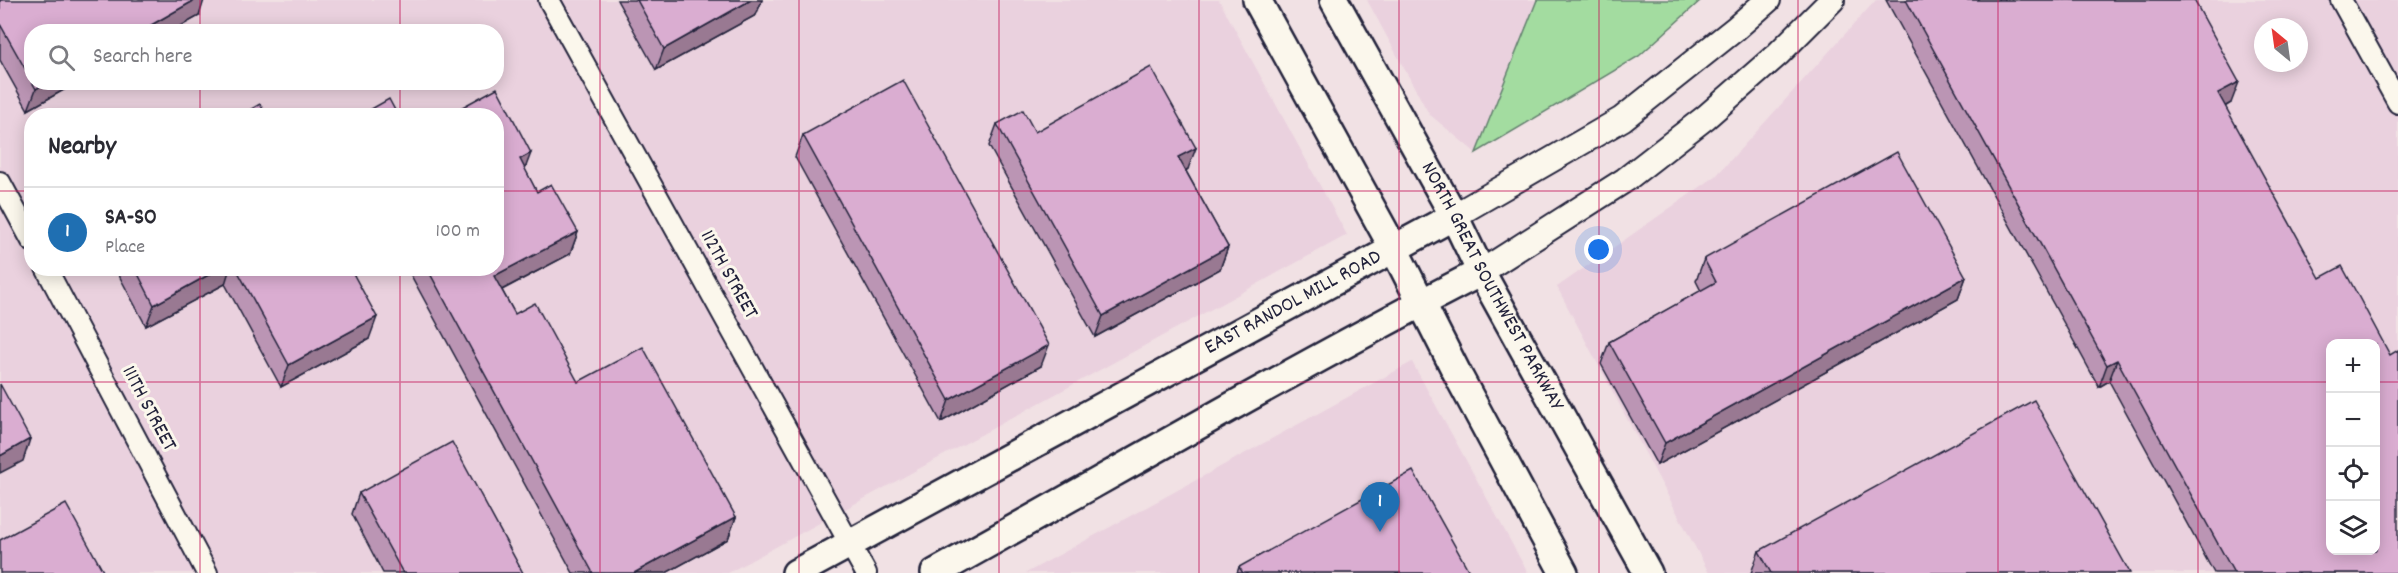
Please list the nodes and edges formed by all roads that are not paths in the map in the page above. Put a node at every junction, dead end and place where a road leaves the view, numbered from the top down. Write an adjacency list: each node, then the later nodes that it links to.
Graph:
1 (549, 0): 15 (street, 112TH STREET)
2 (1257, 0): 11 (main road)
3 (1334, 0): 9 (main road, NORTH GREAT SOUTHWEST PARKWAY)
4 (1768, 0): 9 (street, EAST RANDOL MILL ROAD)
5 (1832, 0): 12 (street)
6 (2341, 0): 7 (street)
7 (2398, 103)
8 (0, 182): 10 (street)
9 (1454, 216): 11 (main road, EAST RANDOL MILL ROAD); 12 (main road, NORTH GREAT SOUTHWEST PARKWAY)
10 (24, 226)
11 (1394, 249): 14 (main road); 15 (main road, EAST RANDOL MILL ROAD)
12 (1482, 272): 14 (main road); 21 (main road, NORTH GREAT SOUTHWEST PARKWAY)
13 (50, 276): 16 (street, 111TH STREET)
14 (1422, 303): 19 (main road); 20 (main road)
15 (850, 544): 17 (main road, EAST RANDOL MILL ROAD); 18 (street, 112TH STREET)
16 (207, 573)
17 (796, 573)
18 (866, 573)
19 (935, 573)
20 (1564, 573)
21 (1648, 573)

